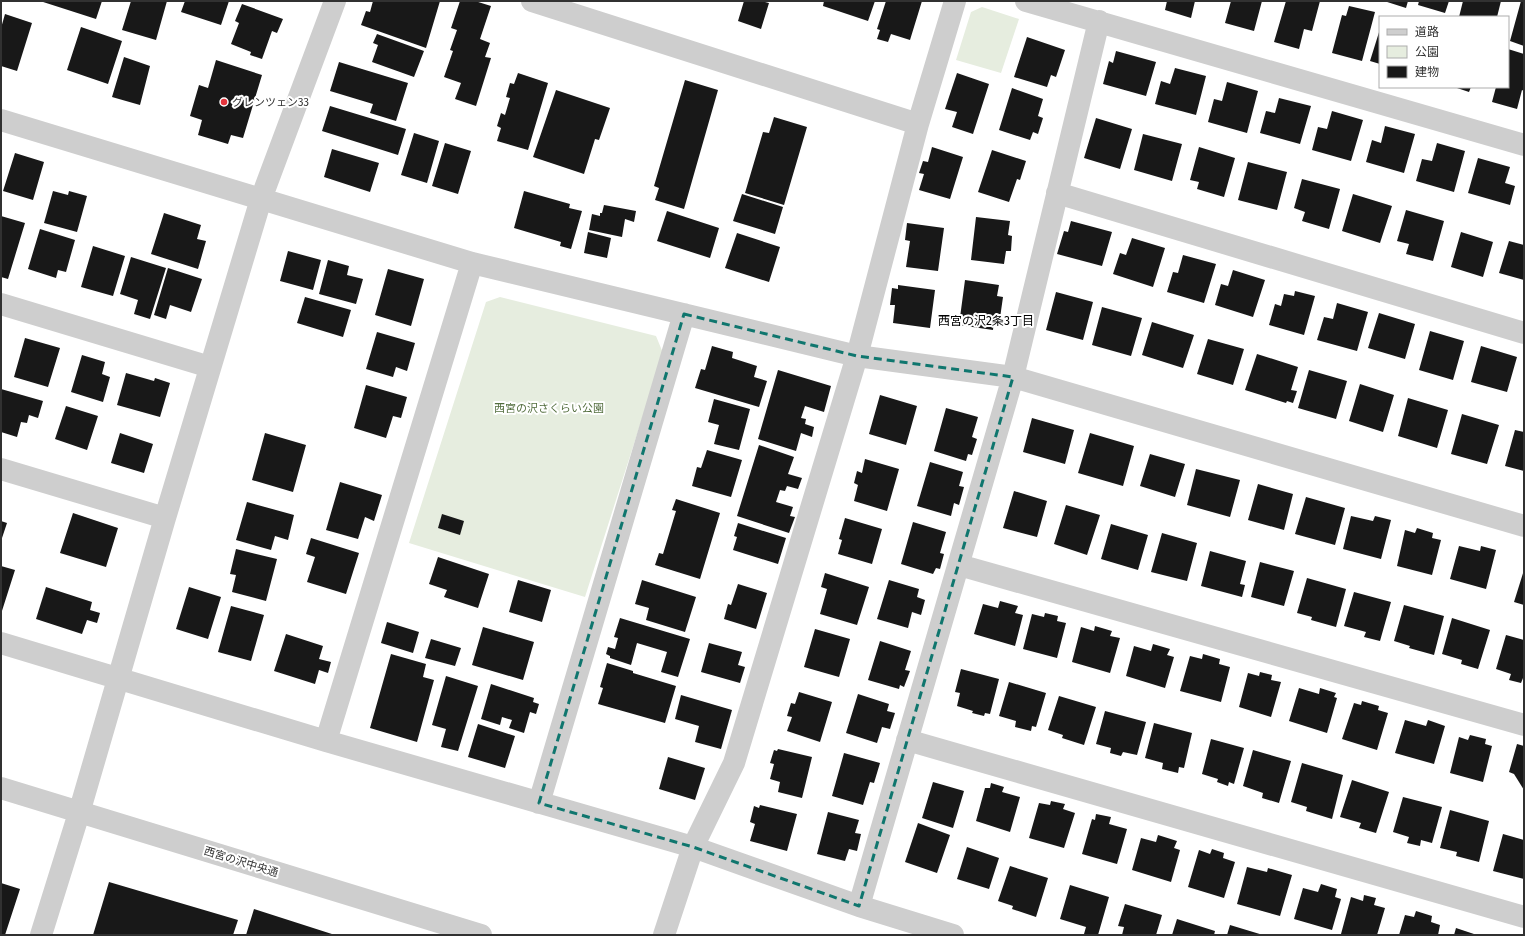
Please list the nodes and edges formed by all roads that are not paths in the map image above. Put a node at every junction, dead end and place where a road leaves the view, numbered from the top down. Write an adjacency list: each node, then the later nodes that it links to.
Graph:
1 (335, 1): 10 (street)
2 (532, 1): 7 (street)
3 (955, 1): 7 (street)
4 (1026, 1): 5 (street)
5 (1099, 21): 8 (street); 9 (street)
6 (1, 120): 10 (street)
7 (918, 124): 15 (street)
8 (1524, 145)
9 (1058, 193): 14 (street); 17 (street)
10 (260, 199): 11 (street); 16 (street)
11 (472, 263): 13 (street); 26 (street)
12 (1, 304): 16 (street)
13 (684, 314): 15 (street); 28 (street)
14 (1524, 333)
15 (857, 356): 17 (street); 30 (street)
16 (210, 367): 19 (street)
17 (1013, 378): 20 (street); 21 (street)
18 (1, 469): 19 (street)
19 (165, 518): 23 (street)
20 (1524, 526)
21 (958, 565): 24 (street); 25 (street)
22 (1, 643): 23 (street)
23 (119, 679): 26 (street); 29 (street)
24 (1524, 725)
25 (907, 740): 31 (street); 32 (street)
26 (326, 741): 28 (street)
27 (1, 788): 29 (street, 西宮の沢中央通)
28 (539, 803): 30 (street)
29 (79, 813): 33 (street); 34 (street, 西宮の沢中央通)
30 (693, 847): 31 (street); 35 (street)
31 (859, 906): 36 (street)
32 (1524, 917)
33 (41, 935)
34 (481, 935)
35 (664, 935)
36 (953, 935)

